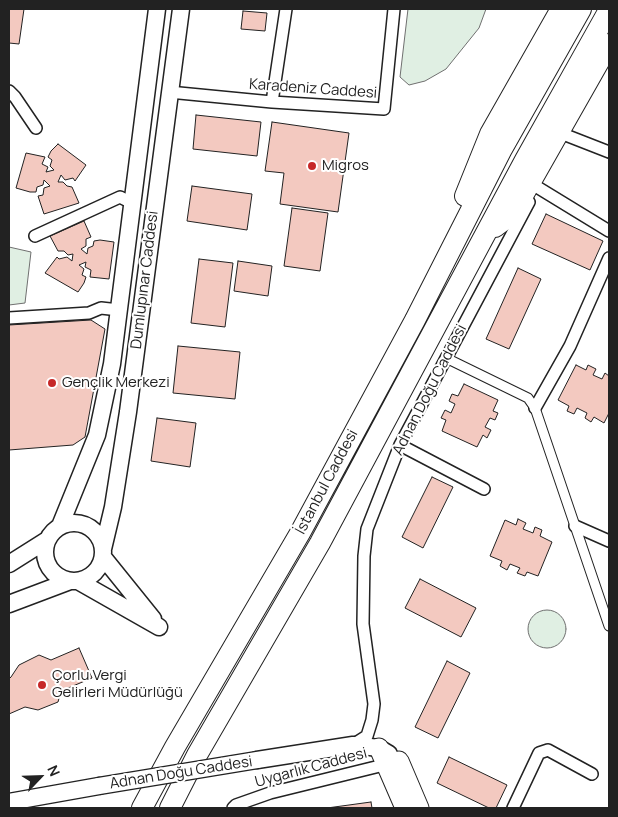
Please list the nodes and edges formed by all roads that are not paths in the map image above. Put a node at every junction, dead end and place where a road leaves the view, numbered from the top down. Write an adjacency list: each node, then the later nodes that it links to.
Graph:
1 (157, 9): 17 (main road, Dumlupınar Caddesi)
2 (181, 9): 11 (main road, Dumlupınar Caddesi)
3 (286, 9): 12 (street)
4 (394, 9): 12 (street, Karadeniz Caddesi)
5 (562, 9): 18 (highway)
6 (581, 9): 18 (highway, İstanbul Caddesi)
7 (609, 10): 20 (highway, İstanbul Caddesi)
8 (609, 44): 20 (highway)
9 (609, 57): 14 (street, Adnan Doğu Caddesi)
10 (9, 91): 13 (street)
11 (170, 92): 12 (street, Karadeniz Caddesi); 33 (main road, Dumlupınar Caddesi)
12 (272, 102)
13 (36, 128)
14 (568, 136): 15 (street); 16 (street, Adnan Doğu Caddesi)
15 (609, 152)
16 (537, 187): 19 (street); 25 (street, Adnan Doğu Caddesi)
17 (132, 203): 21 (street); 23 (main road, Dumlupınar Caddesi)
18 (461, 228): 42 (highway, İstanbul Caddesi)
19 (609, 231)
20 (485, 233): 43 (highway, İstanbul Caddesi)
21 (35, 236)
22 (609, 258): 26 (street)
23 (119, 310): 24 (street); 29 (main road, Dumlupınar Caddesi)
24 (9, 318)
25 (446, 358): 26 (street); 27 (street, Adnan Doğu Caddesi)
26 (535, 408): 30 (street)
27 (400, 445): 28 (street); 38 (street, Adnan Doğu Caddesi)
28 (484, 489)
29 (60, 526): 31 (main road); 33 (main road)
30 (575, 526): 32 (street); 37 (street)
31 (46, 540): 34 (main road); 35 (main road)
32 (609, 541)
33 (103, 553): 35 (main road); 35 (main road)
34 (9, 564)
35 (74, 581): 36 (main road)
36 (9, 604)
37 (609, 626)
38 (353, 745): 39 (main road, Adnan Doğu Caddesi); 41 (main road, Adnan Doğu Caddesi, bridge)
39 (388, 758): 44 (street, Uygarlık Caddesi); 45 (main road); 46 (main road)
40 (592, 774): 47 (street)
41 (9, 802)
42 (142, 808)
43 (170, 808)
44 (233, 808)
45 (405, 808)
46 (418, 808)
47 (513, 808)

